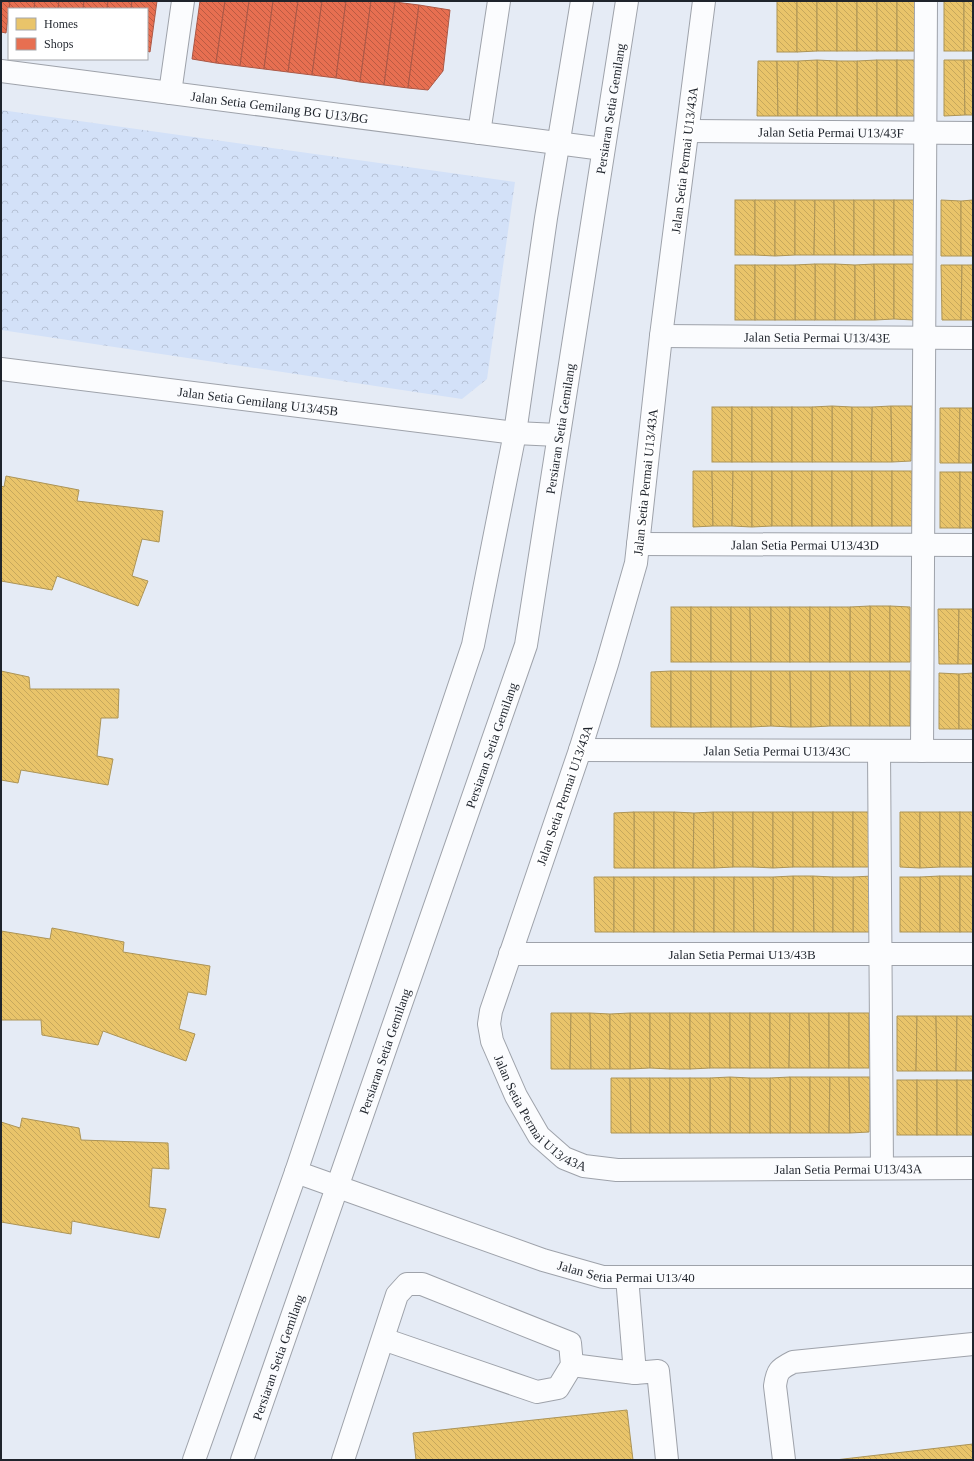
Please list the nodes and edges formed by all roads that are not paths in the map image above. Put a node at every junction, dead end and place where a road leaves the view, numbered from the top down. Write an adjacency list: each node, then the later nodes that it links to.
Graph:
1 (183, 1): 8 (street)
2 (499, 1): 10 (street)
3 (582, 1): 13 (street)
4 (627, 1): 14 (street, Persiaran Setia Gemilang)
5 (704, 1): 9 (street, Jalan Setia Permai U13/43A)
6 (926, 1): 11 (street)
7 (1, 71): 8 (street, Jalan Setia Gemilang BG U13/BG)
8 (170, 93): 10 (street, Jalan Setia Gemilang BG U13/BG)
9 (688, 131): 11 (street, Jalan Setia Permai U13/43F); 15 (street, Jalan Setia Permai U13/43A)
10 (479, 133): 13 (street, Jalan Setia Gemilang BG U13/BG)
11 (926, 133): 12 (street, Jalan Setia Permai U13/43F); 16 (street)
12 (973, 133)
13 (559, 143): 14 (street, Jalan Setia Gemilang BG U13/BG); 19 (street)
14 (602, 149): 20 (street, Persiaran Setia Gemilang)
15 (661, 336): 16 (street, Jalan Setia Permai U13/43E); 21 (street, Jalan Setia Permai U13/43A)
16 (924, 338): 17 (street, Jalan Setia Permai U13/43E); 22 (street)
17 (973, 338)
18 (1, 369): 19 (street, Jalan Setia Gemilang U13/45B)
19 (515, 433): 20 (street, Jalan Setia Gemilang U13/45B); 33 (street)
20 (558, 435): 34 (street, Persiaran Setia Gemilang)
21 (638, 544): 22 (street, Jalan Setia Permai U13/43D); 24 (street, Jalan Setia Permai U13/43A)
22 (924, 544): 23 (street, Jalan Setia Permai U13/43D); 26 (street)
23 (973, 545)
24 (580, 750): 25 (street, Jalan Setia Permai U13/43C); 28 (street, Jalan Setia Permai U13/43A)
25 (879, 751): 26 (street, Jalan Setia Permai U13/43C); 29 (street)
26 (922, 751): 27 (street, Jalan Setia Permai U13/43C)
27 (973, 751)
28 (510, 954): 29 (street, Jalan Setia Permai U13/43B); 31 (street, Jalan Setia Permai U13/43A)
29 (880, 954): 30 (street, Jalan Setia Permai U13/43B); 31 (street)
30 (973, 954)
31 (882, 1168): 32 (street, Jalan Setia Permai U13/43A)
32 (973, 1168)
33 (296, 1172): 34 (street, Jalan Setia Permai U13/40); 41 (street)
34 (338, 1186): 35 (street, Jalan Setia Permai U13/40); 42 (street, Persiaran Setia Gemilang)
35 (627, 1277): 36 (street, Jalan Setia Permai U13/40); 40 (street)
36 (973, 1277)
37 (383, 1339): 39 (street); 39 (street); 43 (street)
38 (973, 1344): 45 (street)
39 (572, 1365): 40 (street)
40 (635, 1373): 44 (street)
41 (194, 1460)
42 (242, 1460)
43 (343, 1460)
44 (667, 1460)
45 (784, 1460)

